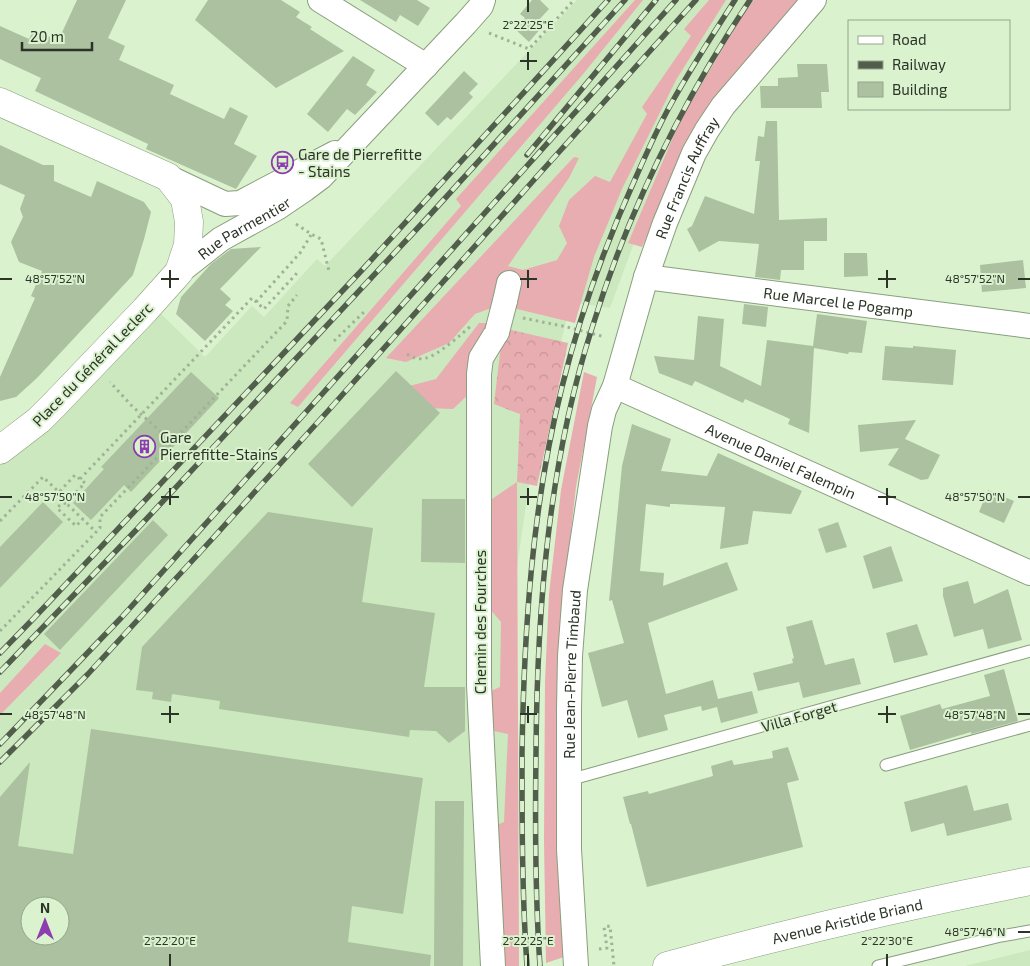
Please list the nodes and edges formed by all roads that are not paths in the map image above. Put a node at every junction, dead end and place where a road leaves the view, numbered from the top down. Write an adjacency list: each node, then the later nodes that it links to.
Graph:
1 (320, 0): 4 (street)
2 (483, 0): 4 (street, Rue Parmentier)
3 (814, 0): 9 (street, Rue Francis Auffray)
4 (426, 66): 6 (street, Rue Parmentier)
5 (0, 102): 7 (street)
6 (352, 144): 7 (street, Rue Parmentier); 8 (street, Rue Parmentier)
7 (168, 177): 8 (street, Place du Général Leclerc)
8 (178, 272): 13 (street, Place du Général Leclerc)
9 (646, 278): 11 (street, Rue Marcel le Pogamp); 12 (street, Rue Francis Auffray)
10 (507, 292): 22 (street, Chemin des Fourches, bridge)
11 (1030, 326)
12 (615, 386): 14 (street, Avenue Daniel Falempin); 18 (street, Rue Jean-Pierre Timbaud)
13 (4, 441)
14 (1030, 573)
15 (1030, 651): 18 (lane, Villa Forget)
16 (1030, 725): 17 (lane)
17 (886, 765)
18 (569, 780): 23 (street, Rue Jean-Pierre Timbaud)
19 (1030, 881): 24 (street, Avenue Aristide Briand)
20 (1030, 931): 21 (lane)
21 (896, 964): 25 (lane)
22 (493, 966)
23 (576, 966)
24 (668, 966)
25 (878, 966)

